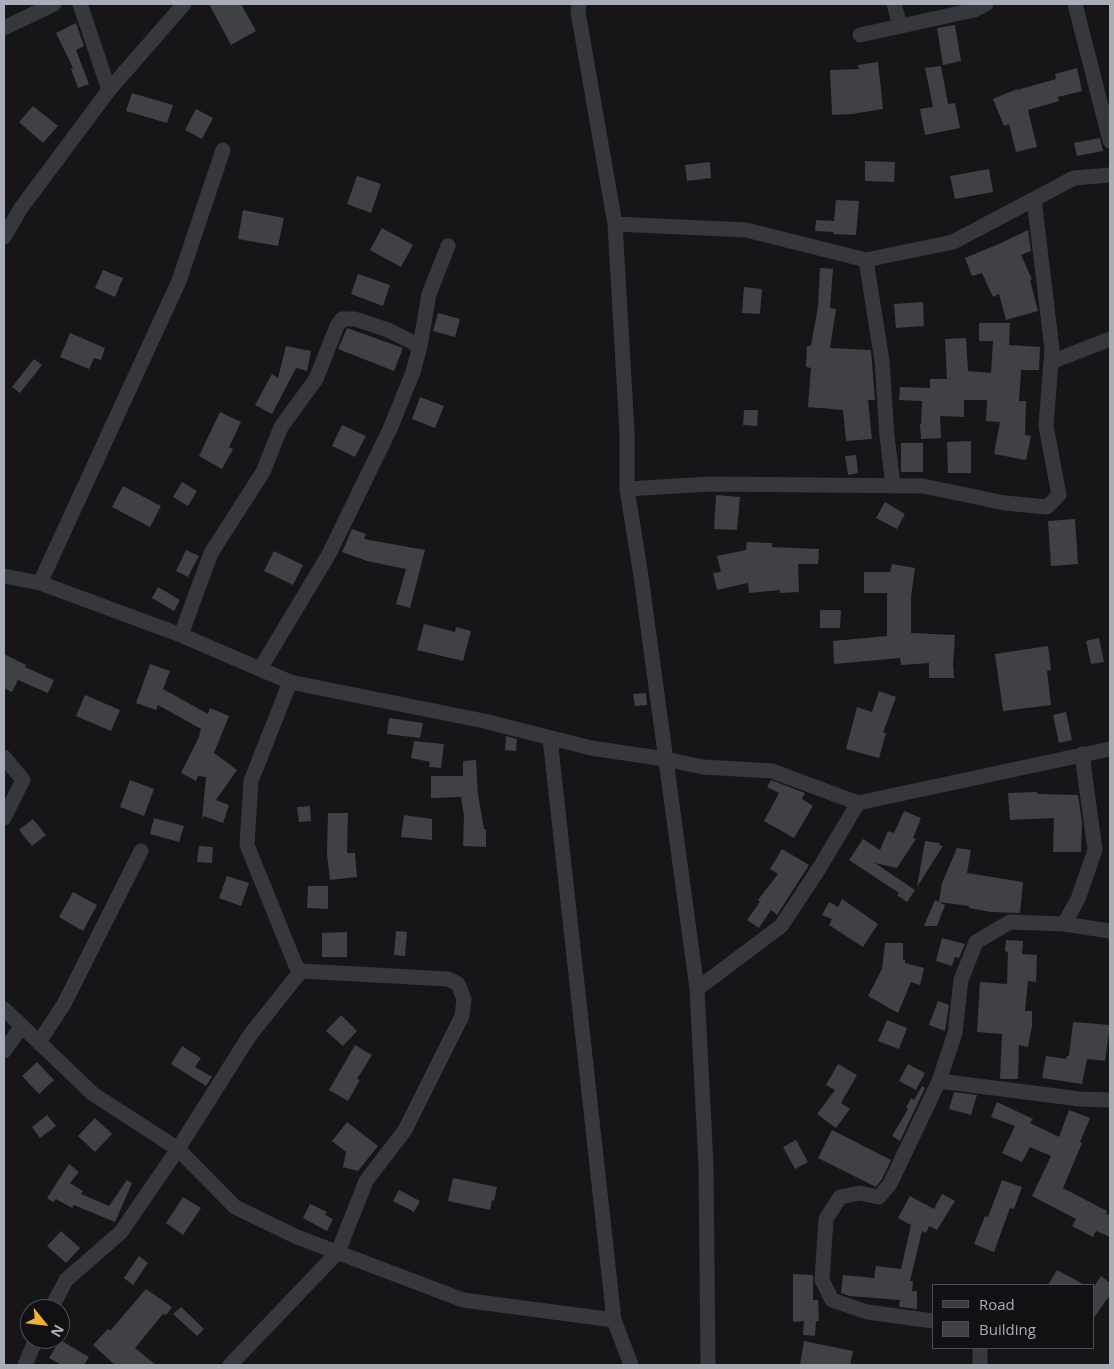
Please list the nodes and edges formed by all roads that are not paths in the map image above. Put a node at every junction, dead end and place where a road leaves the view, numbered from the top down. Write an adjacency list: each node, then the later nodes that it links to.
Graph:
1 (54, 4): 9 (street)
2 (80, 4): 11 (street)
3 (184, 4): 11 (street)
4 (579, 4): 16 (street)
5 (894, 4): 8 (street)
6 (986, 4): 8 (street)
7 (1075, 4): 12 (street)
8 (900, 26): 10 (street)
9 (4, 28)
10 (860, 35)
11 (109, 90): 17 (street)
12 (1110, 141)
13 (223, 150): 26 (street)
14 (1110, 175): 15 (street)
15 (1034, 199): 19 (street); 22 (street)
16 (615, 224): 19 (street); 24 (street)
17 (4, 237)
18 (448, 246): 21 (street)
19 (866, 260): 23 (street)
20 (1110, 339): 22 (street)
21 (420, 346): 27 (street); 28 (street)
22 (1050, 362): 23 (street)
23 (893, 485): 24 (street)
24 (627, 489): 34 (street)
25 (4, 576): 26 (street)
26 (40, 583): 27 (street)
27 (181, 635): 28 (street)
28 (260, 669): 29 (street)
29 (290, 682): 30 (street); 40 (street)
30 (550, 738): 34 (street); 51 (street)
31 (1110, 749): 32 (street)
32 (1082, 754): 35 (street); 38 (street)
33 (4, 757): 36 (street)
34 (665, 759): 35 (street); 41 (street)
35 (858, 803): 41 (street)
36 (4, 818)
37 (141, 851): 44 (street)
38 (1064, 924): 39 (street); 46 (street)
39 (1110, 931)
40 (301, 971): 48 (street); 49 (street)
41 (696, 989): 58 (street)
42 (4, 1009): 43 (street)
43 (22, 1026): 44 (street); 45 (street)
44 (39, 1042): 48 (street)
45 (4, 1051)
46 (939, 1081): 47 (street); 52 (street)
47 (1110, 1100)
48 (178, 1150): 49 (street); 50 (street)
49 (338, 1252): 51 (street); 56 (street)
50 (56, 1299)
51 (614, 1320): 57 (street)
52 (932, 1320)
53 (32, 1349): 55 (street)
54 (980, 1349): 59 (street)
55 (26, 1365)
56 (230, 1365)
57 (631, 1365)
58 (708, 1365)
59 (980, 1365)

